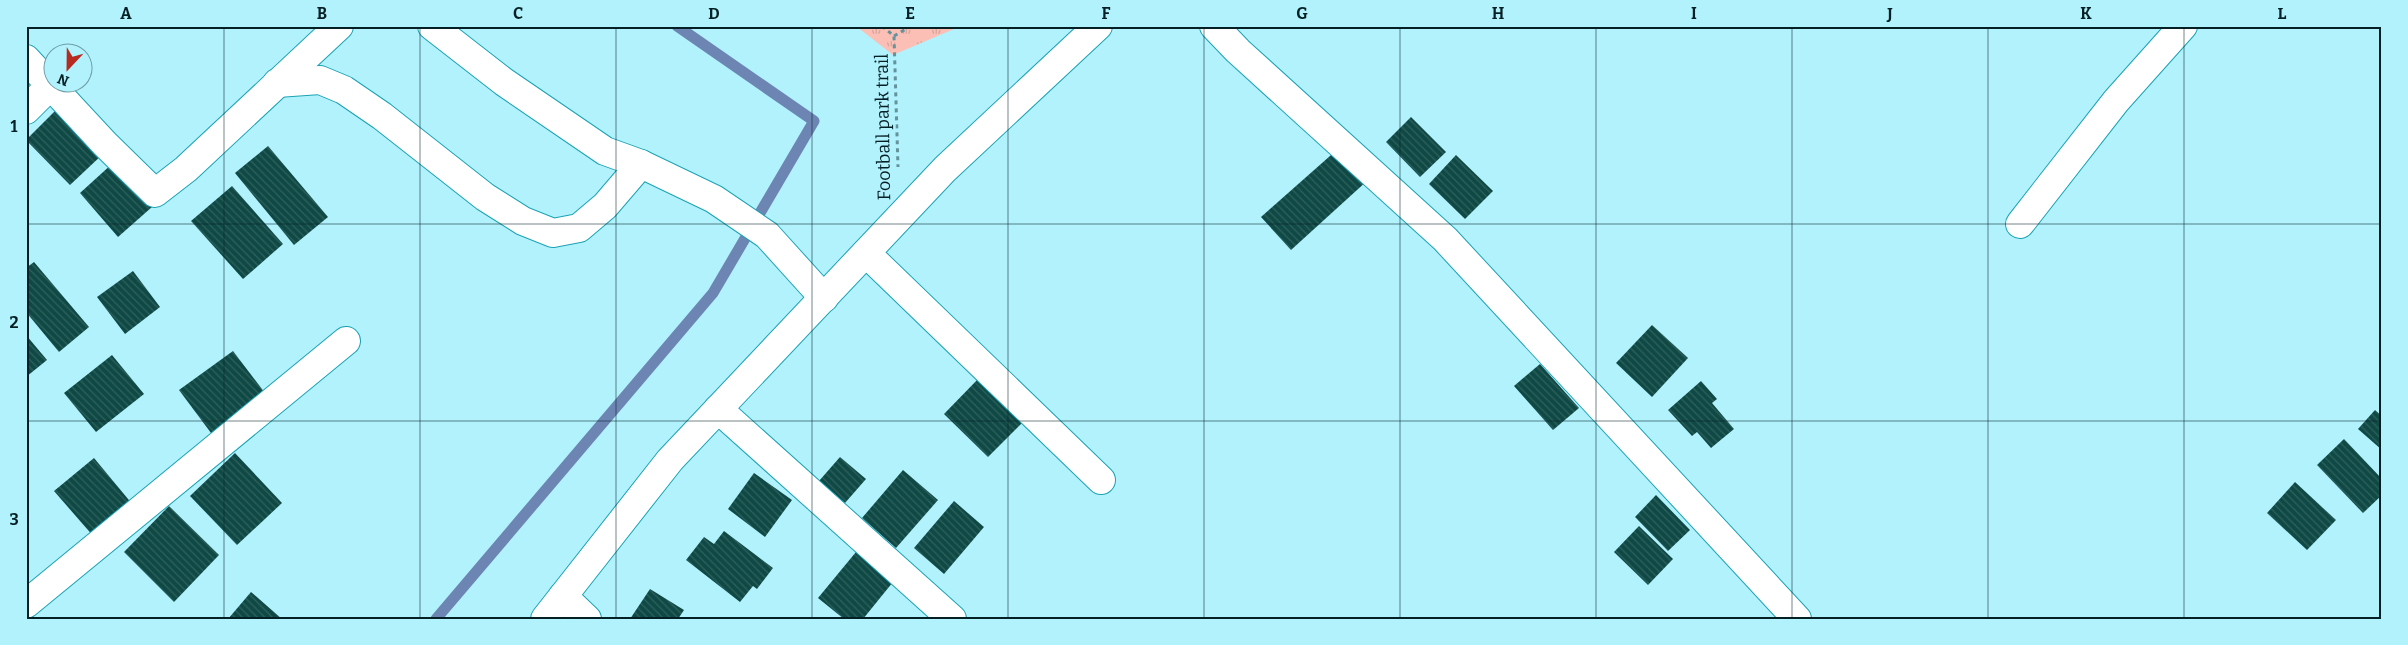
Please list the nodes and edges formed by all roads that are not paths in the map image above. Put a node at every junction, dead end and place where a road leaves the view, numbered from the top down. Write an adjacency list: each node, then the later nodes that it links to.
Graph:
1 (339, 26): 8 (street)
2 (432, 26): 12 (street)
3 (1098, 26): 14 (street)
4 (1214, 26): 24 (street)
5 (2183, 26): 13 (street)
6 (26, 58): 7 (street)
7 (42, 75)
8 (277, 83): 10 (street); 12 (street)
9 (44, 92): 11 (street)
10 (57, 92)
11 (26, 110)
12 (641, 164): 15 (street)
13 (2020, 224)
14 (866, 253): 15 (street); 18 (street)
15 (824, 298): 17 (street)
16 (346, 341): 20 (street)
17 (718, 409): 19 (street); 23 (street)
18 (1101, 480)
19 (563, 596): 21 (street); 22 (street)
20 (26, 604)
21 (545, 619)
22 (586, 619)
23 (952, 619)
24 (1797, 619)

